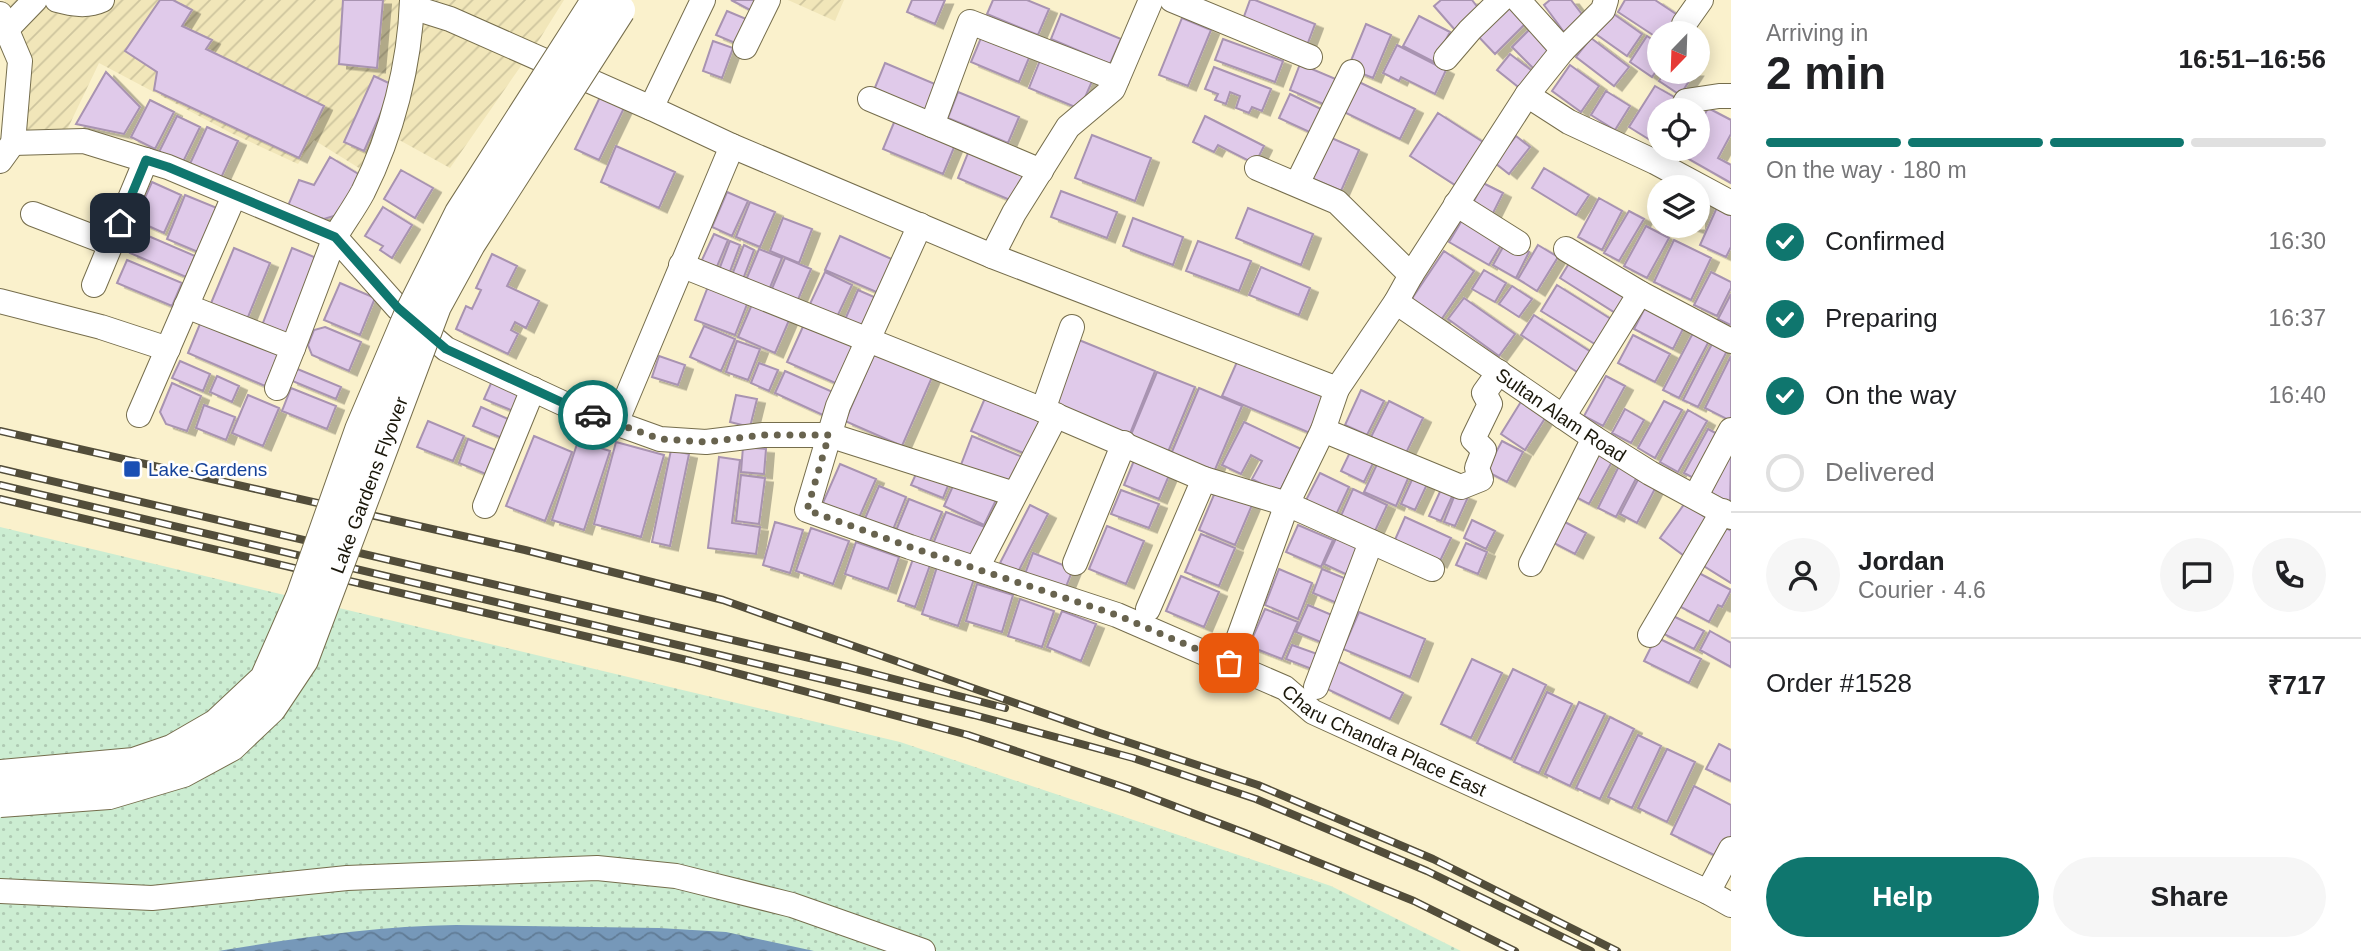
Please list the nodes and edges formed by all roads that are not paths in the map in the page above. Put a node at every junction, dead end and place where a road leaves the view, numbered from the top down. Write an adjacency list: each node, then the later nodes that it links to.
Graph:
1 (35, 0): 14 (street)
2 (57, 0): 3 (street)
3 (102, 0)
4 (703, 0): 26 (street)
5 (768, 0): 16 (street)
6 (1152, 0): 21 (street)
7 (1501, 0): 19 (street)
8 (1518, 0): 17 (street)
9 (1606, 0): 17 (street)
10 (1701, 0): 15 (street)
11 (1182, 2): 18 (street)
12 (412, 4): 26 (street); 41 (street)
13 (608, 6): 86 (main road, Lake Gardens Flyover, bridge); 87 (main road, Lake Gardens Flyover, bridge)
14 (3, 21): 30 (street)
15 (1686, 21)
16 (745, 47)
17 (1563, 50): 22 (street)
18 (1310, 57)
19 (1446, 58)
20 (1352, 72): 35 (street)
21 (1117, 79): 27 (street); 34 (street)
22 (1527, 96): 29 (street); 38 (street)
23 (1731, 96): 24 (street)
24 (1708, 98)
25 (870, 99): 27 (street)
26 (651, 108): 28 (street)
27 (932, 125): 34 (street)
28 (732, 146): 40 (street); 46 (street)
29 (1647, 151)
30 (7, 152): 31 (street)
31 (146, 160): 36 (street); 43 (street)
32 (1667, 161): 37 (street)
33 (1257, 168): 35 (street)
34 (1041, 171): 45 (street)
35 (1297, 184): 47 (street)
36 (234, 196): 41 (street); 52 (street)
37 (1731, 203)
38 (1456, 204): 42 (street); 47 (street)
39 (33, 214): 43 (street)
40 (920, 225): 45 (street); 54 (street, Charu Chandra Place East)
41 (335, 237): 56 (street); 60 (street)
42 (1518, 243)
43 (111, 244): 48 (street)
44 (1566, 249): 49 (street)
45 (992, 256): 61 (street)
46 (681, 265): 54 (street); 65 (street)
47 (1410, 275): 51 (street)
48 (94, 285)
49 (1640, 293): 55 (street); 64 (street)
50 (0, 301): 57 (street)
51 (1396, 302): 58 (street, Sultan Alam Road); 61 (street)
52 (186, 306): 56 (street); 57 (street)
53 (1072, 327): 62 (street)
54 (867, 338): 62 (street); 68 (street, Charu Chandra Place East)
55 (1731, 341)
56 (293, 348): 59 (street)
57 (168, 349): 63 (street)
58 (1499, 372): 64 (street, Sultan Alam Road); 66 (street)
59 (277, 388)
60 (533, 389): 65 (street); 75 (street)
61 (1337, 389): 66 (street)
62 (1049, 412): 70 (street); 72 (street)
63 (139, 415)
64 (1563, 417): 69 (street, Sultan Alam Road)
65 (616, 423): 68 (street)
66 (1323, 430): 74 (street)
67 (1731, 430): 73 (street)
68 (829, 435): 72 (street); 80 (street, Charu Chandra Place East)
69 (1594, 438): 73 (street, Sultan Alam Road); 79 (street)
70 (1124, 443): 71 (street); 78 (street)
71 (1205, 479): 74 (street); 82 (street)
72 (1014, 494): 80 (street)
73 (1693, 495): 76 (street, Sultan Alam Road)
74 (1287, 504): 77 (street); 84 (street)
75 (485, 506)
76 (1727, 514): 83 (street)
77 (1371, 542): 81 (street); 85 (street)
78 (1075, 564)
79 (1531, 564)
80 (977, 568): 90 (street, Charu Chandra Place East)
81 (1432, 569)
82 (1148, 609)
83 (1650, 635)
84 (1236, 645)
85 (1317, 687)
86 (0, 775)
87 (0, 802)
88 (1731, 849): 90 (street)
89 (0, 891): 92 (street)
90 (1708, 892): 91 (street, Charu Chandra Place East)
91 (1731, 905)
92 (923, 951)

